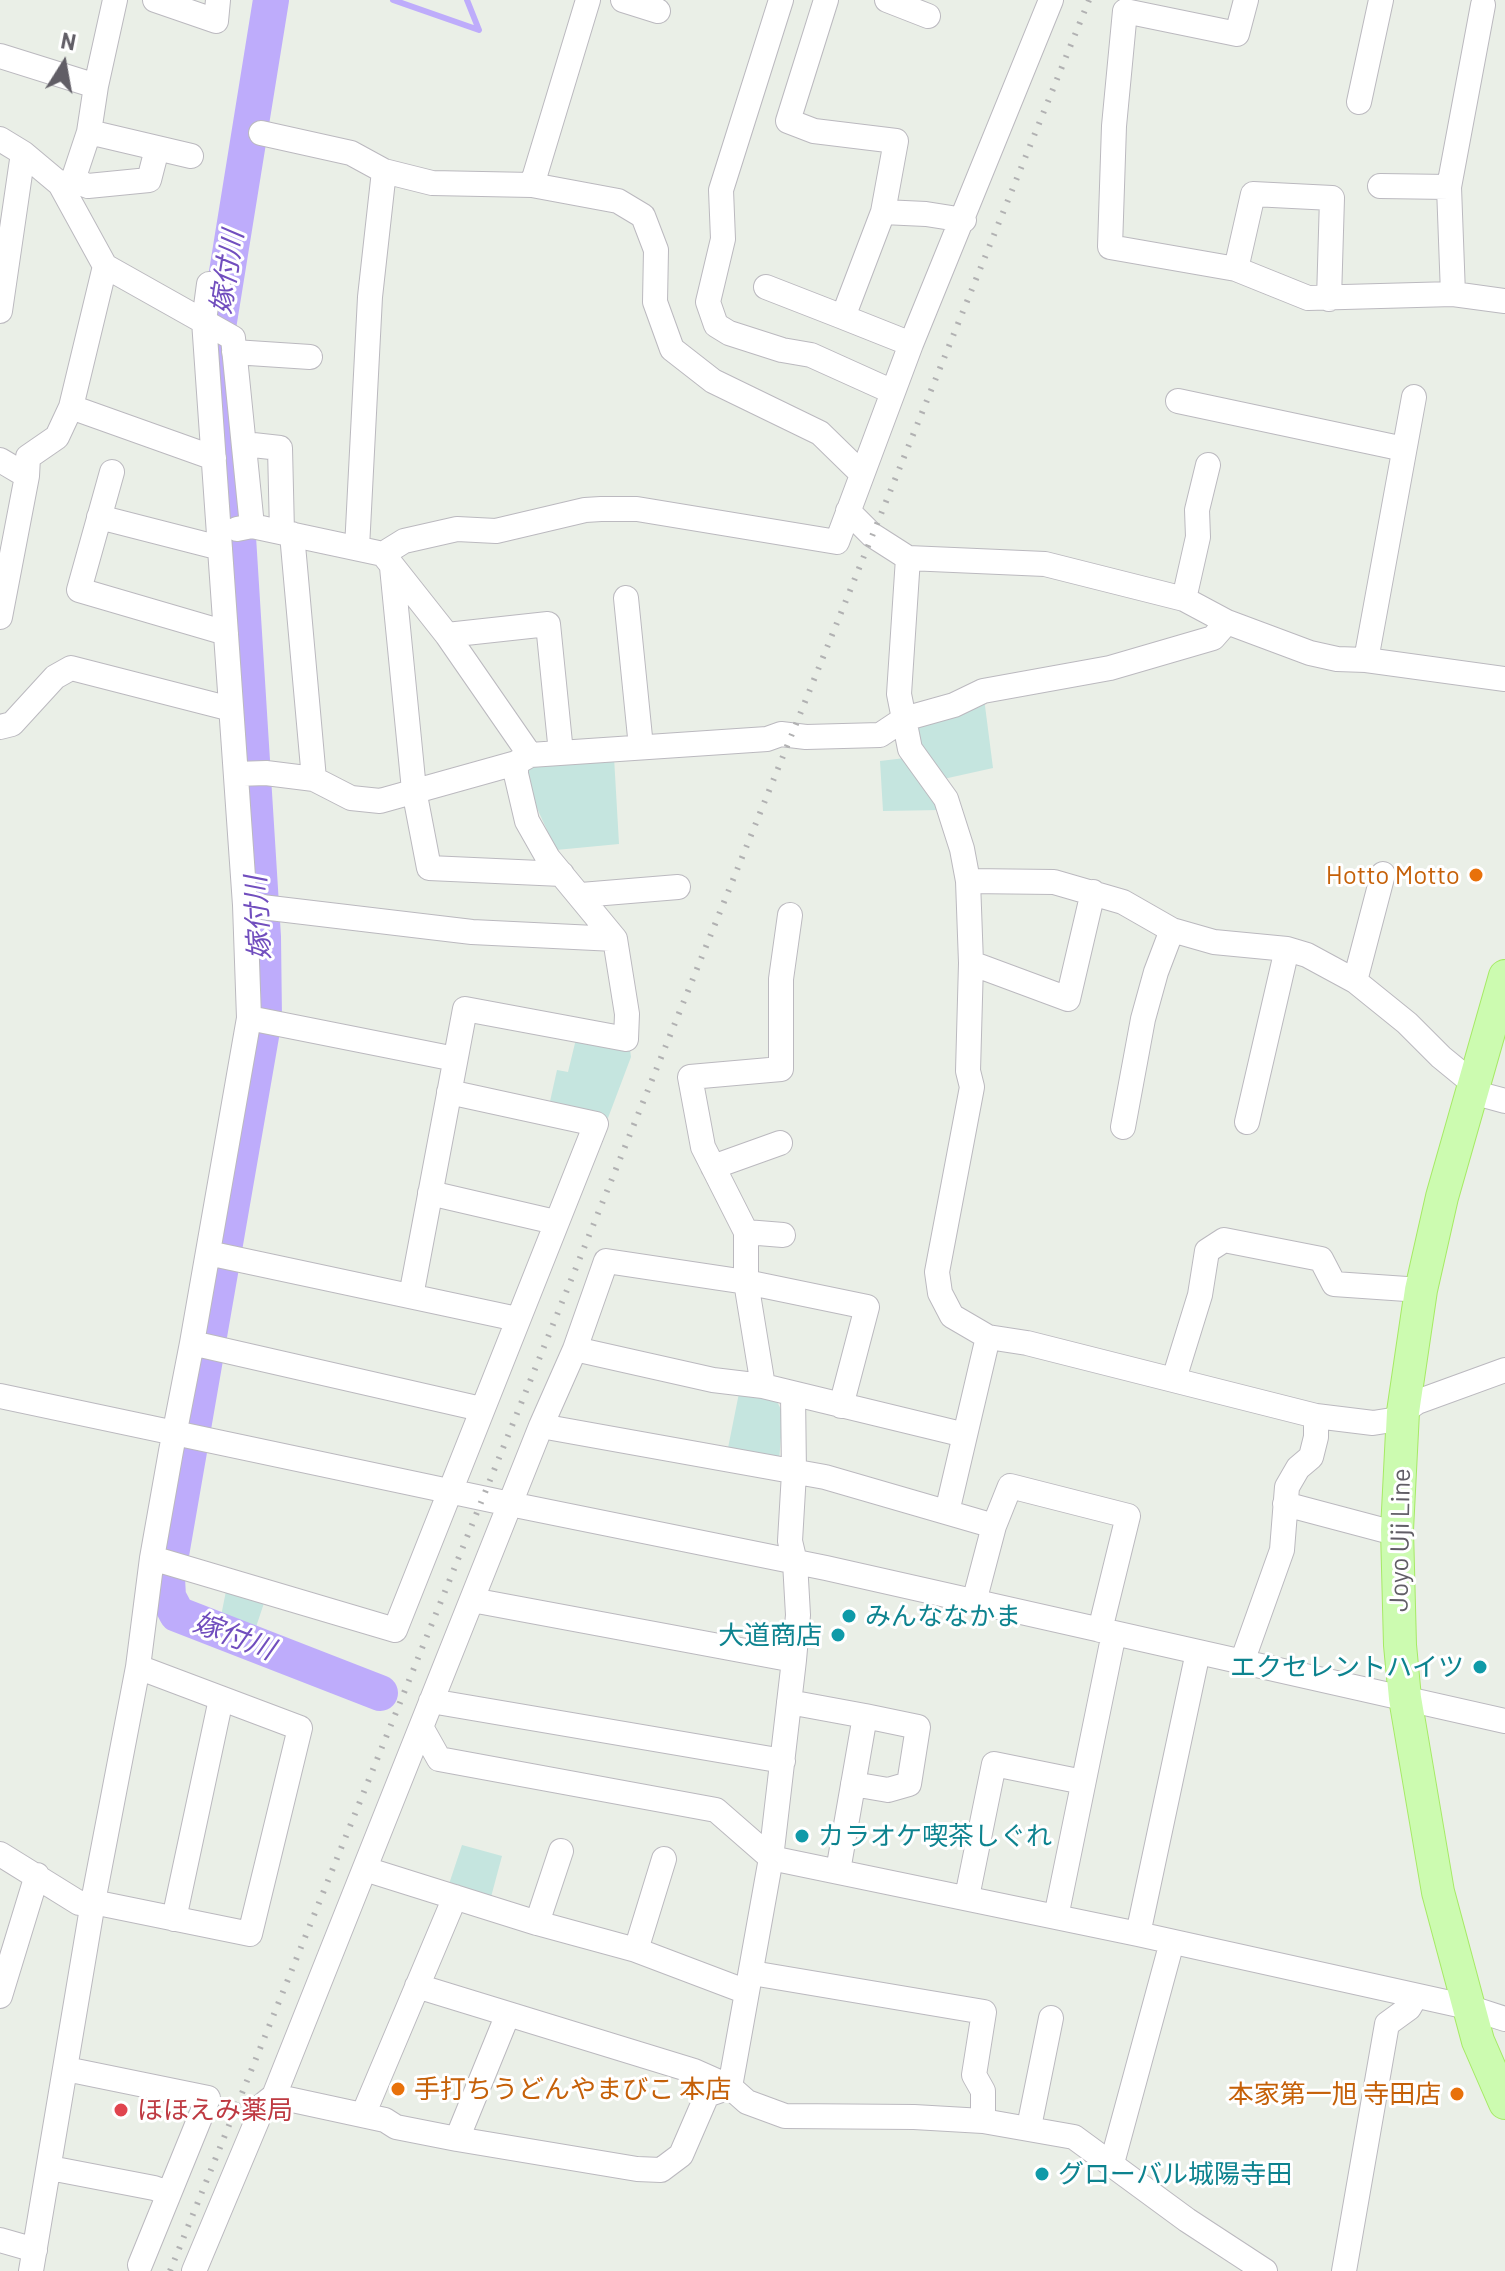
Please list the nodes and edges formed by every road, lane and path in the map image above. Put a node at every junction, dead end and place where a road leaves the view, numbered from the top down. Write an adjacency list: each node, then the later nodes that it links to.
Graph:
1 (115, 0): 16 (street)
2 (155, 0): 3 (street)
3 (218, 0)
4 (588, 0): 26 (street)
5 (623, 0): 13 (street)
6 (781, 0): 44 (street)
7 (826, 0): 29 (street)
8 (887, 0): 14 (street)
9 (1051, 0): 30 (street)
10 (1246, 0): 32 (street)
11 (1381, 0): 17 (street)
12 (1487, 5): 28 (street)
13 (658, 11)
14 (928, 16)
15 (0, 56): 16 (street)
16 (96, 86): 18 (street)
17 (1359, 102)
18 (89, 132): 21 (street); 25 (street)
19 (261, 133): 24 (street)
20 (0, 139): 22 (street)
21 (157, 149): 23 (street); 25 (street)
22 (23, 153): 25 (street); 38 (street)
23 (191, 156)
24 (384, 171): 26 (street); 61 (street)
25 (67, 182): 31 (street)
26 (532, 185): 54 (street)
27 (1380, 186): 28 (street)
28 (1449, 187): 35 (street)
29 (883, 212): 30 (street); 39 (street)
30 (964, 220): 41 (street)
31 (105, 266): 40 (street); 47 (street)
32 (1236, 269): 36 (street); 36 (street)
33 (218, 286): 40 (street)
34 (766, 287): 39 (street)
35 (1453, 294): 36 (street); 37 (street)
36 (1329, 299)
37 (1505, 301)
38 (0, 311)
39 (843, 317): 41 (street)
40 (204, 321): 42 (street); 50 (street)
41 (911, 344): 44 (street)
42 (234, 345): 43 (street); 48 (street)
43 (310, 357)
44 (893, 392): 54 (street)
45 (1414, 397): 49 (street)
46 (1178, 401): 49 (street)
47 (71, 407): 50 (street); 55 (street)
48 (244, 444): 58 (street); 59 (street)
49 (1404, 449): 70 (street)
50 (214, 458): 60 (street)
51 (0, 460): 55 (street)
52 (1208, 465): 65 (street)
53 (112, 472): 57 (street)
54 (862, 474): 56 (street)
55 (27, 476): 66 (street)
56 (848, 511): 62 (street); 63 (street)
57 (99, 517): 60 (street); 68 (street)
58 (252, 526): 59 (street); 60 (street)
59 (287, 533): 61 (street); 79 (street)
60 (220, 541): 68 (street)
61 (357, 548): 63 (street)
62 (908, 558): 65 (street); 73 (street)
63 (388, 560): 69 (street); 80 (street)
64 (626, 598): 75 (street)
65 (1184, 599): 67 (street)
66 (0, 617)
67 (1227, 622): 70 (street); 73 (street)
68 (226, 633): 72 (street)
69 (447, 635): 76 (street); 77 (street)
70 (1366, 660): 71 (street)
71 (1505, 679)
72 (231, 709): 74 (street); 78 (street)
73 (904, 719): 75 (street); 83 (street)
74 (0, 727)
75 (641, 747): 76 (street)
76 (561, 753): 77 (street)
77 (523, 759): 80 (street); 81 (street)
78 (236, 774): 79 (street); 87 (street)
79 (314, 779): 80 (street)
80 (414, 790): 81 (street)
81 (562, 874): 86 (street)
82 (1383, 874): 94 (street)
83 (968, 881): 85 (street); 92 (street)
84 (678, 887): 86 (street)
85 (1093, 892): 89 (street); 92 (street)
86 (581, 895): 90 (street)
87 (245, 905): 90 (street); 95 (street)
88 (790, 915): 103 (street)
89 (1172, 930): 91 (street); 101 (street)
90 (615, 939): 96 (street)
91 (1287, 949): 94 (street); 100 (street)
92 (971, 963): 113 (street)
93 (1505, 976): 97 (main road, Joyo Uji Line)
94 (1355, 981): 97 (street)
95 (249, 1018): 96 (street); 108 (street)
96 (455, 1059): 98 (street)
97 (1473, 1088): 99 (street); 110 (main road, Joyo Uji Line)
98 (449, 1092): 104 (street); 105 (street)
99 (1505, 1101)
100 (1247, 1122)
101 (1123, 1127)
102 (780, 1143): 103 (street)
103 (713, 1167): 106 (street)
104 (430, 1193): 105 (street); 111 (street)
105 (555, 1222): 112 (street)
106 (746, 1232): 107 (street); 109 (street)
107 (783, 1235)
108 (219, 1255): 111 (street); 114 (street)
109 (746, 1282): 115 (street); 118 (street); 121 (street)
110 (1421, 1290): 117 (street); 123 (main road, Joyo Uji Line)
111 (411, 1296): 112 (street)
112 (517, 1319): 122 (street)
113 (988, 1337): 117 (street); 127 (street)
114 (203, 1346): 122 (street); 126 (street)
115 (575, 1349): 118 (street); 125 (street)
116 (1505, 1370): 123 (street)
117 (1174, 1379): 124 (street)
118 (763, 1386): 119 (street)
119 (793, 1394): 121 (street); 128 (street)
120 (0, 1396): 126 (street)
121 (841, 1406): 127 (street)
122 (481, 1409): 129 (street)
123 (1403, 1412): 124 (street); 134 (main road, Joyo Uji Line)
124 (1316, 1416): 131 (street)
125 (541, 1426): 128 (street); 130 (street)
126 (174, 1433): 129 (street); 135 (street)
127 (965, 1435): 132 (street)
128 (794, 1473): 132 (street); 136 (street)
129 (448, 1491): 130 (street); 135 (street)
130 (510, 1504): 136 (street); 137 (street)
131 (1285, 1504): 134 (street); 142 (street)
132 (947, 1512): 133 (street)
133 (994, 1526): 138 (street); 139 (street)
134 (1397, 1530): 144 (main road, Joyo Uji Line)
135 (152, 1558): 143 (street)
136 (795, 1562): 138 (street); 141 (street)
137 (472, 1600): 141 (street); 146 (street)
138 (974, 1602): 139 (street)
139 (1107, 1632): 140 (street); 152 (street)
140 (1198, 1652): 142 (street); 167 (street)
141 (794, 1660): 147 (street)
142 (1242, 1662): 144 (street)
143 (138, 1667): 145 (street); 163 (street)
144 (1405, 1698): 149 (street); 174 (main road, Joyo Uji Line)
145 (221, 1699): 165 (street); 165 (street)
146 (431, 1701): 150 (street); 151 (street)
147 (789, 1702): 148 (street); 151 (street)
148 (865, 1716): 153 (street); 153 (street)
149 (1505, 1721)
150 (421, 1727): 156 (street); 158 (street)
151 (783, 1761): 156 (street)
152 (1083, 1782): 162 (street); 164 (street)
153 (853, 1784): 159 (street)
154 (561, 1851): 166 (street)
155 (0, 1854): 160 (street)
156 (771, 1858): 159 (street); 170 (street)
157 (664, 1859): 169 (street)
158 (365, 1869): 161 (street); 180 (street)
159 (838, 1871): 162 (street)
160 (37, 1875): 163 (street); 172 (street)
161 (455, 1897): 166 (street); 171 (street)
162 (967, 1897): 164 (street)
163 (93, 1902): 165 (street); 178 (street)
164 (1056, 1917): 167 (street)
165 (174, 1919)
166 (537, 1923): 169 (street)
167 (1138, 1934): 168 (street)
168 (1172, 1942): 173 (street); 186 (street)
169 (636, 1950): 170 (street)
170 (750, 1983): 179 (street); 183 (street)
171 (417, 1986): 175 (street); 182 (street)
172 (0, 1996)
173 (1416, 1996): 174 (street); 194 (street)
174 (1468, 2007): 177 (street); 181 (main road, Joyo Uji Line)
175 (508, 2014): 179 (street); 185 (street)
176 (1051, 2018): 184 (street)
177 (1505, 2019)
178 (66, 2069): 187 (street); 188 (street)
179 (730, 2087): 183 (street); 185 (street)
180 (274, 2096): 182 (street); 192 (street)
181 (1505, 2103)
182 (363, 2115): 185 (street)
183 (983, 2121): 184 (street)
184 (1029, 2127): 186 (street)
185 (457, 2139)
186 (1112, 2163): 193 (street)
187 (50, 2168): 188 (street); 190 (street)
188 (168, 2193): 191 (street)
189 (0, 2240): 190 (street)
190 (33, 2260)
191 (140, 2265)
192 (194, 2271)
193 (1265, 2271)
194 (1344, 2271)

